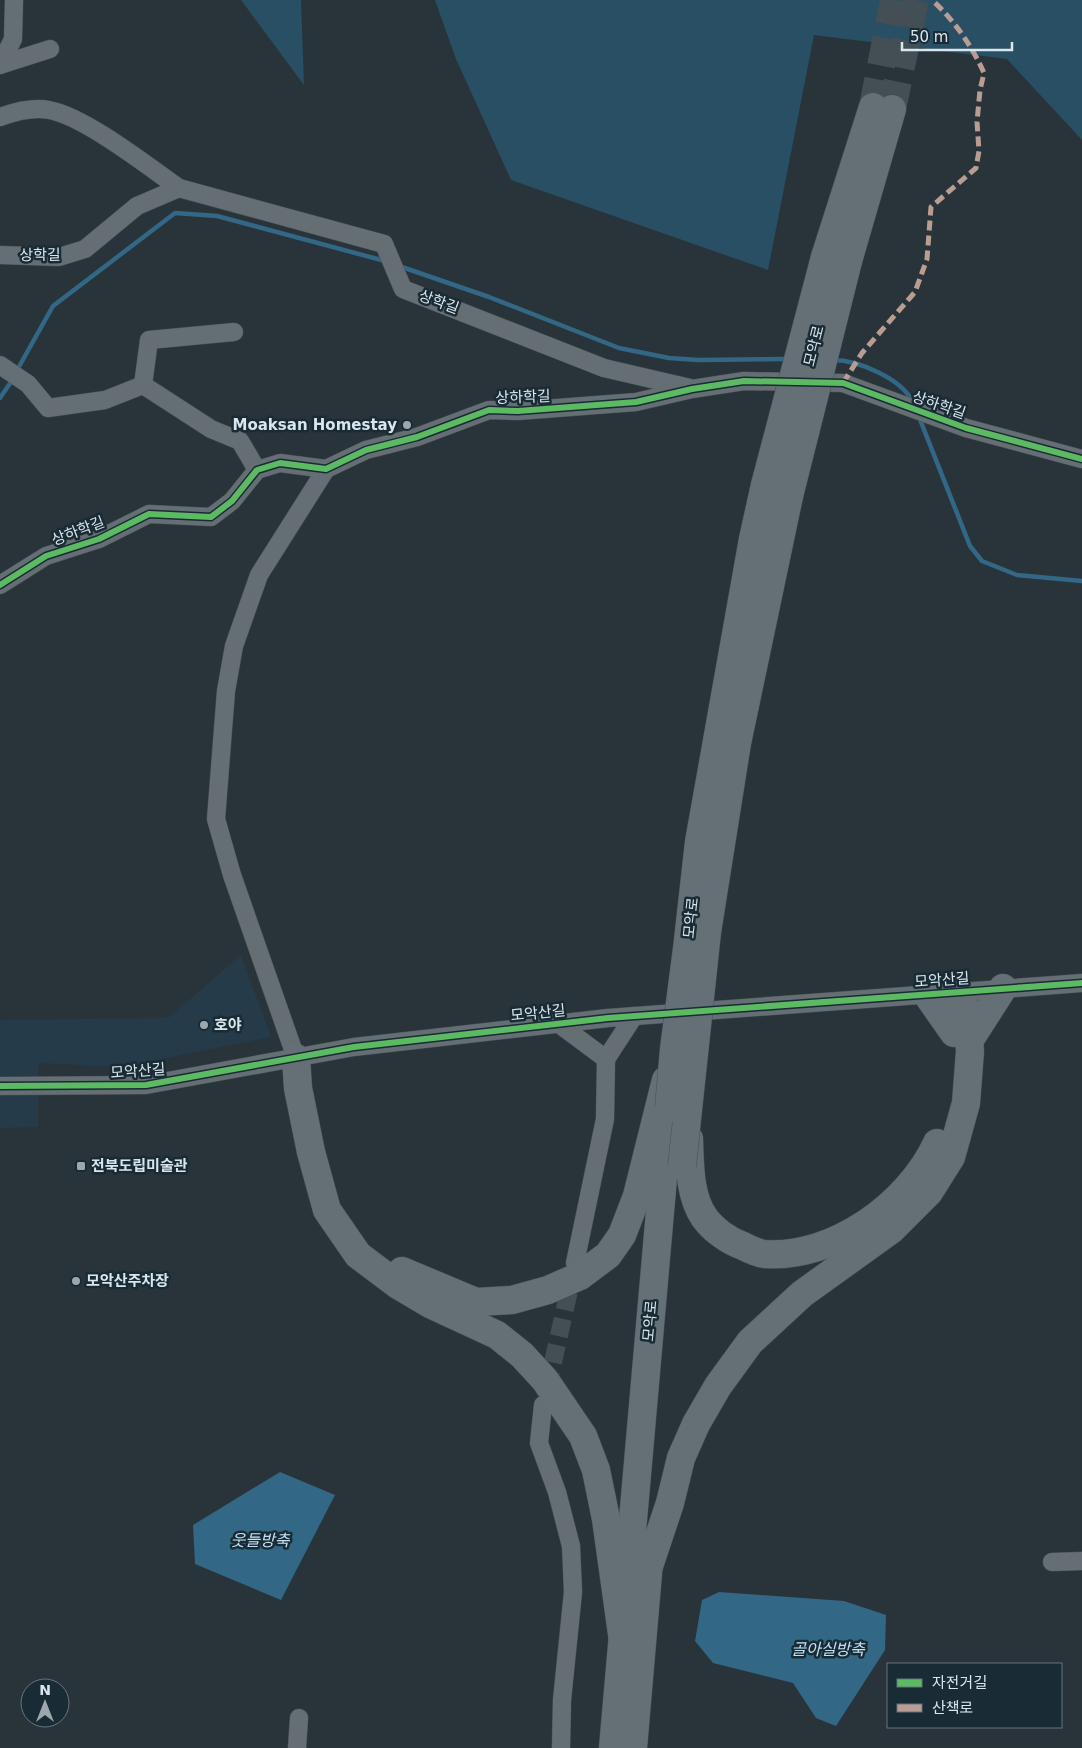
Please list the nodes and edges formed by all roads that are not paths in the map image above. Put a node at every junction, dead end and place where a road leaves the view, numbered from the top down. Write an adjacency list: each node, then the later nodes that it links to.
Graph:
1 (14, 0): 3 (street)
2 (50, 50): 3 (street)
3 (0, 65)
4 (882, 108): 16 (main road, 모악로, bridge)
5 (0, 117): 6 (street, 상학길)
6 (179, 188): 7 (street, 상학길); 11 (street, 상학길)
7 (0, 254)
8 (234, 332): 10 (street)
9 (0, 365): 10 (street)
10 (143, 385): 14 (street)
11 (692, 389): 12 (street, 상하학길); 13 (street, 상하학길)
12 (1082, 459)
13 (326, 469): 14 (street); 25 (street)
14 (257, 470): 15 (street, 상하학길)
15 (0, 585)
16 (698, 936): 24 (main road, 모악로, bridge); 28 (main road, 모악로, bridge)
17 (1082, 983): 18 (street, 모악산길)
18 (1003, 988): 19 (street, 모악산길); 23 (main road)
19 (960, 991): 20 (street, 모악산길); 23 (main road)
20 (926, 993): 21 (street, 모악산길); 23 (main road)
21 (634, 1016): 22 (street, 모악산길); 26 (street)
22 (559, 1024): 25 (street, 모악산길); 26 (street)
23 (962, 1037): 28 (main road); 33 (main road)
24 (674, 1049): 25 (main road); 28 (main road, 모악로, bridge)
25 (296, 1058): 27 (street, 모악산길); 34 (main road)
26 (606, 1060): 29 (street)
27 (0, 1086)
28 (680, 1101): 33 (main road, 모악로, bridge); 34 (main road, 모악로)
29 (575, 1263)
30 (543, 1405): 37 (street)
31 (1082, 1561): 32 (street)
32 (1052, 1562)
33 (648, 1569): 39 (main road, 모악로)
34 (623, 1641): 38 (main road, 모악로)
35 (299, 1718): 36 (street)
36 (297, 1748)
37 (561, 1748)
38 (613, 1748)
39 (633, 1748)

